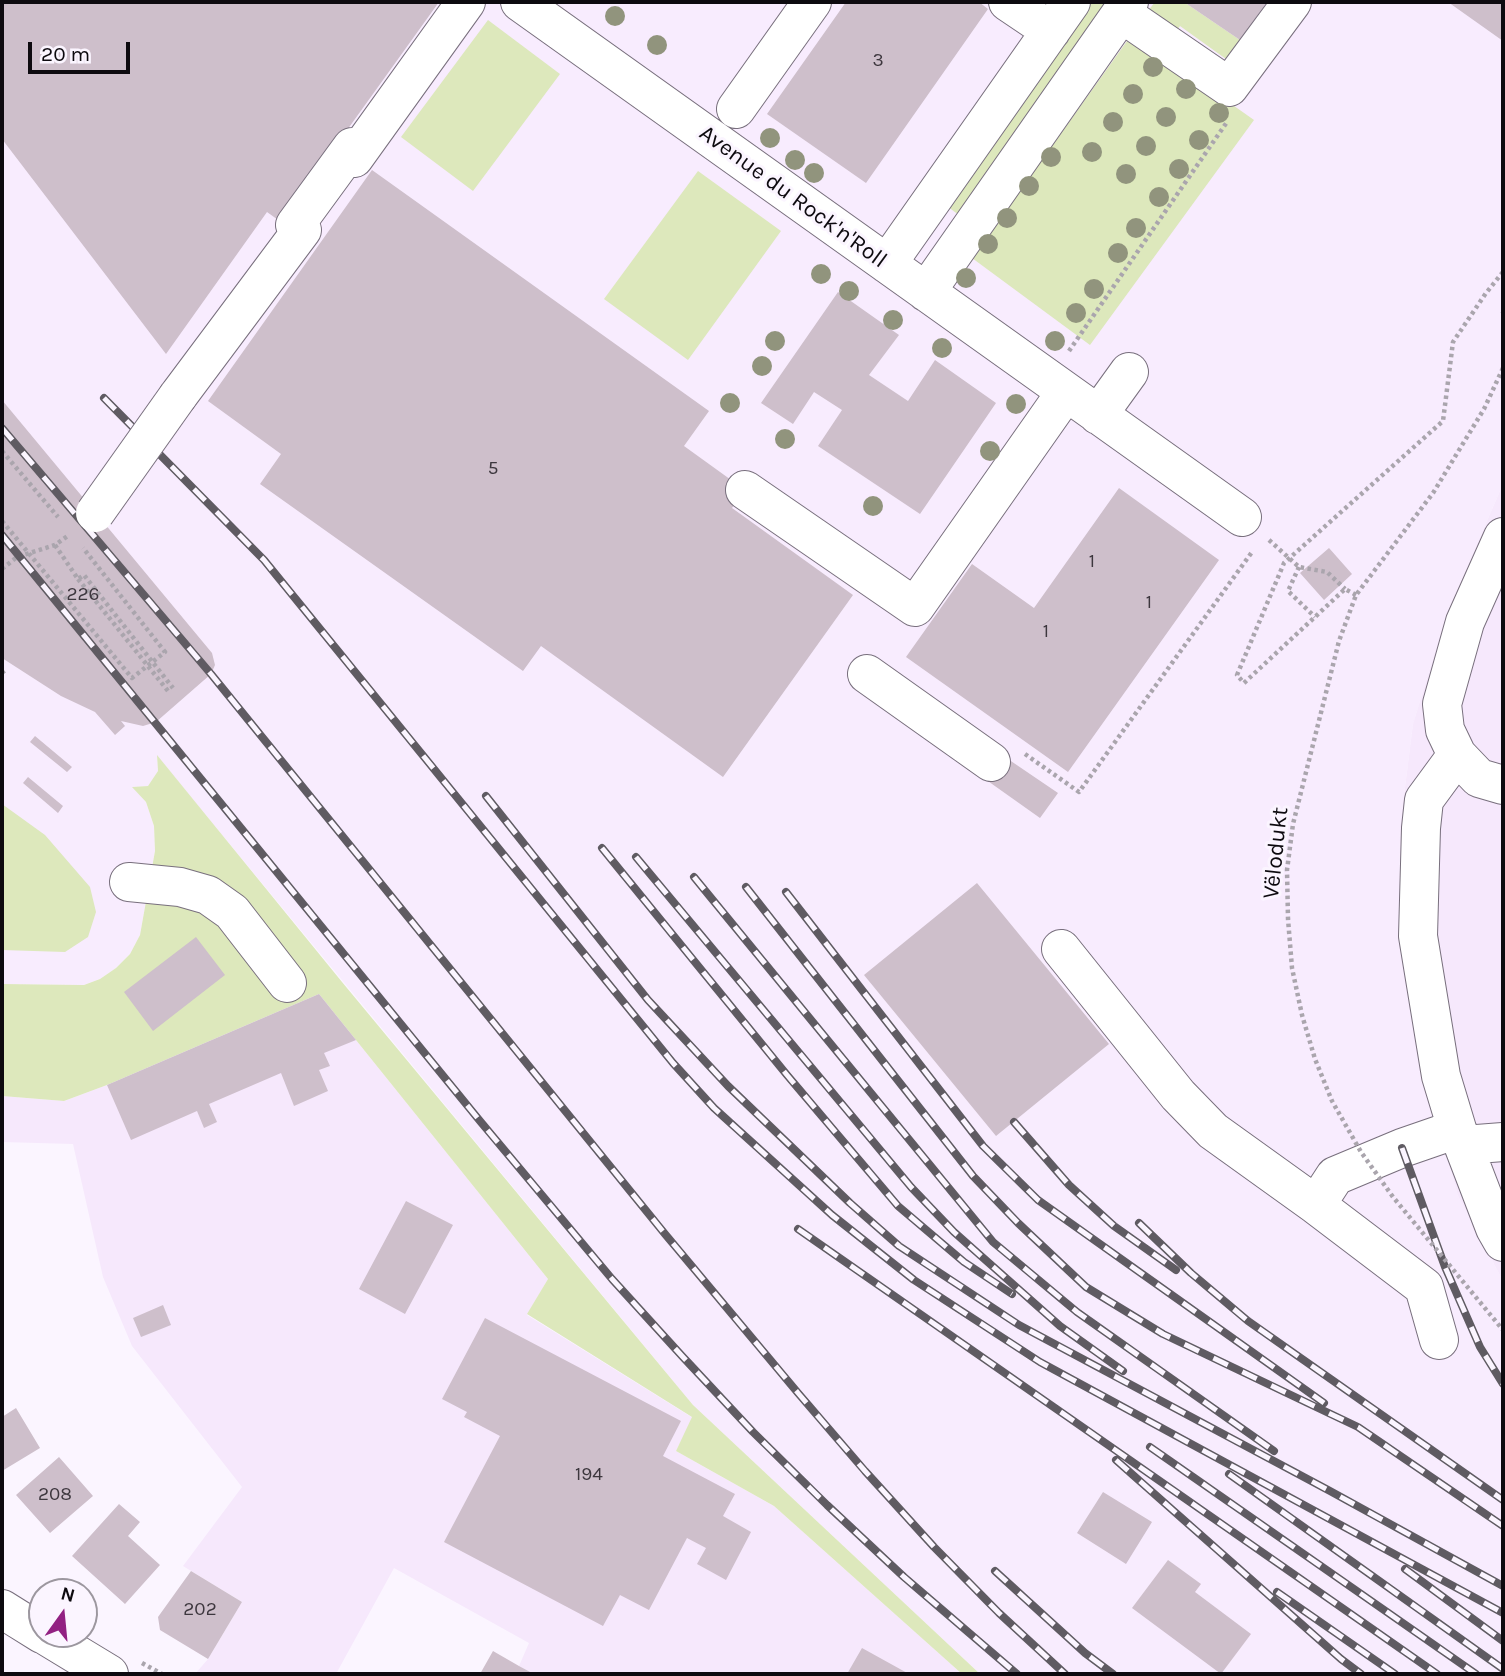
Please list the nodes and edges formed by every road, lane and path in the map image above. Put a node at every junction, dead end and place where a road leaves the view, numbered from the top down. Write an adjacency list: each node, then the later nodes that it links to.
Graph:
1 (466, 2): 20 (street, bridge)
2 (520, 2): 10 (street, Avenue du Rock'n'Roll)
3 (812, 2): 9 (street)
4 (1008, 2): 7 (street)
5 (1292, 2): 8 (street)
6 (1125, 8): 8 (street); 12 (street)
7 (1061, 16): 10 (street)
8 (1229, 87): 15 (path)
9 (736, 109)
10 (887, 264): 12 (street, Avenue du Rock'n'Roll)
11 (1503, 272): 29 (path, bridge)
12 (926, 292): 15 (street, Avenue du Rock'n'Roll)
13 (1503, 368): 28 (path, Vëlodukt, bridge)
14 (1129, 372): 16 (street)
15 (1057, 386): 16 (street, Avenue du Rock'n'Roll); 18 (street)
16 (1098, 415): 21 (street, Avenue du Rock'n'Roll)
17 (2, 452): 20 (path)
18 (745, 490)
19 (2, 521): 24 (path)
20 (83, 523): 23 (path); 24 (path)
21 (1254, 533): 25 (path); 33 (path)
22 (1503, 537): 32 (street)
23 (55, 545): 24 (path); 31 (path)
24 (29, 554): 26 (path)
25 (1299, 567): 27 (path); 29 (path)
26 (2, 569)
27 (1345, 589): 28 (path, bridge); 29 (path, bridge)
28 (1356, 595): 42 (path, Vëlodukt, bridge)
29 (1315, 617)
30 (867, 674): 33 (street)
31 (171, 690)
32 (1457, 755): 34 (street); 38 (street)
33 (1007, 758)
34 (1503, 785)
35 (129, 882): 37 (street)
36 (1061, 949): 40 (street)
37 (287, 983)
38 (1461, 1137): 39 (street); 40 (street); 41 (street)
39 (1503, 1142)
40 (1316, 1205): 43 (street)
41 (1503, 1242)
42 (1503, 1330)
43 (1439, 1340)
44 (2, 1609): 45 (street)
45 (28, 1625)
46 (65, 1648): 47 (street)
47 (109, 1674)

